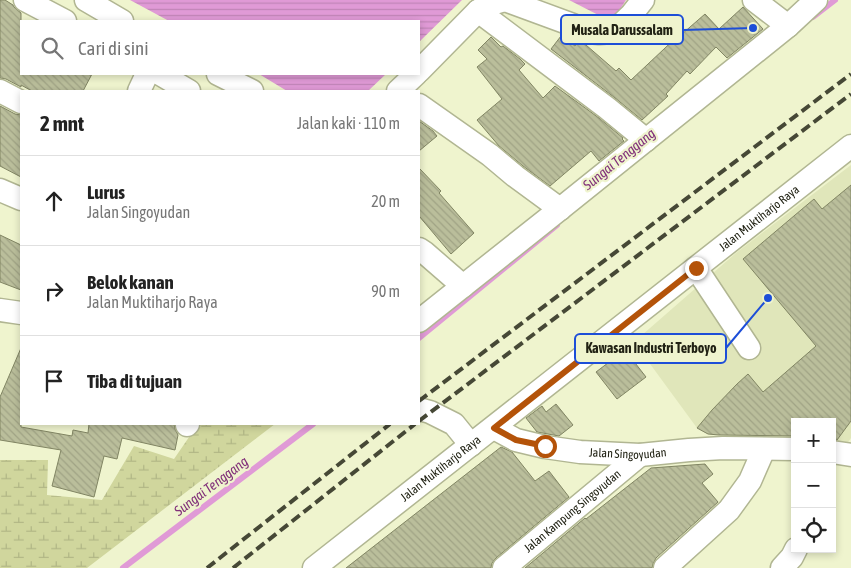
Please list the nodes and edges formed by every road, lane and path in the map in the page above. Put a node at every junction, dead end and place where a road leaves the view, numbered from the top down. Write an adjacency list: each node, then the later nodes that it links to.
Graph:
1 (25, 0): 7 (street)
2 (86, 0): 8 (street)
3 (643, 0): 6 (street)
4 (754, 0): 9 (street)
5 (816, 0): 9 (street)
6 (478, 11): 10 (street); 22 (street)
7 (63, 20)
8 (120, 20)
9 (788, 26): 22 (street)
10 (420, 70)
11 (147, 75): 15 (street)
12 (162, 75): 16 (street)
13 (220, 75): 17 (street)
14 (415, 75): 18 (street)
15 (139, 90)
16 (187, 90)
17 (250, 90)
18 (399, 90)
19 (0, 91): 20 (street)
20 (20, 101)
21 (420, 106): 26 (street)
22 (646, 140): 26 (street)
23 (851, 146): 28 (street, Jalan Muktiharjo Raya)
24 (0, 190): 25 (street)
25 (20, 199)
26 (560, 209): 29 (street)
27 (420, 250): 29 (street)
28 (696, 268): 31 (street); 33 (street, Jalan Muktiharjo Raya)
29 (463, 286): 30 (street)
30 (420, 320)
31 (750, 348)
32 (420, 409): 34 (street)
33 (494, 428): 34 (street, Jalan Muktiharjo Raya); 38 (street, Jalan Singoyudan)
34 (471, 445): 41 (street, Jalan Muktiharjo Raya)
35 (764, 449): 36 (street, Jalan Singoyudan); 38 (street, Jalan Singoyudan); 43 (street)
36 (791, 449)
37 (836, 453): 39 (street)
38 (640, 455): 42 (street, Jalan Kampung Singoyudan)
39 (851, 455)
40 (794, 553): 44 (street)
41 (314, 568)
42 (504, 568)
43 (665, 568)
44 (782, 568)

